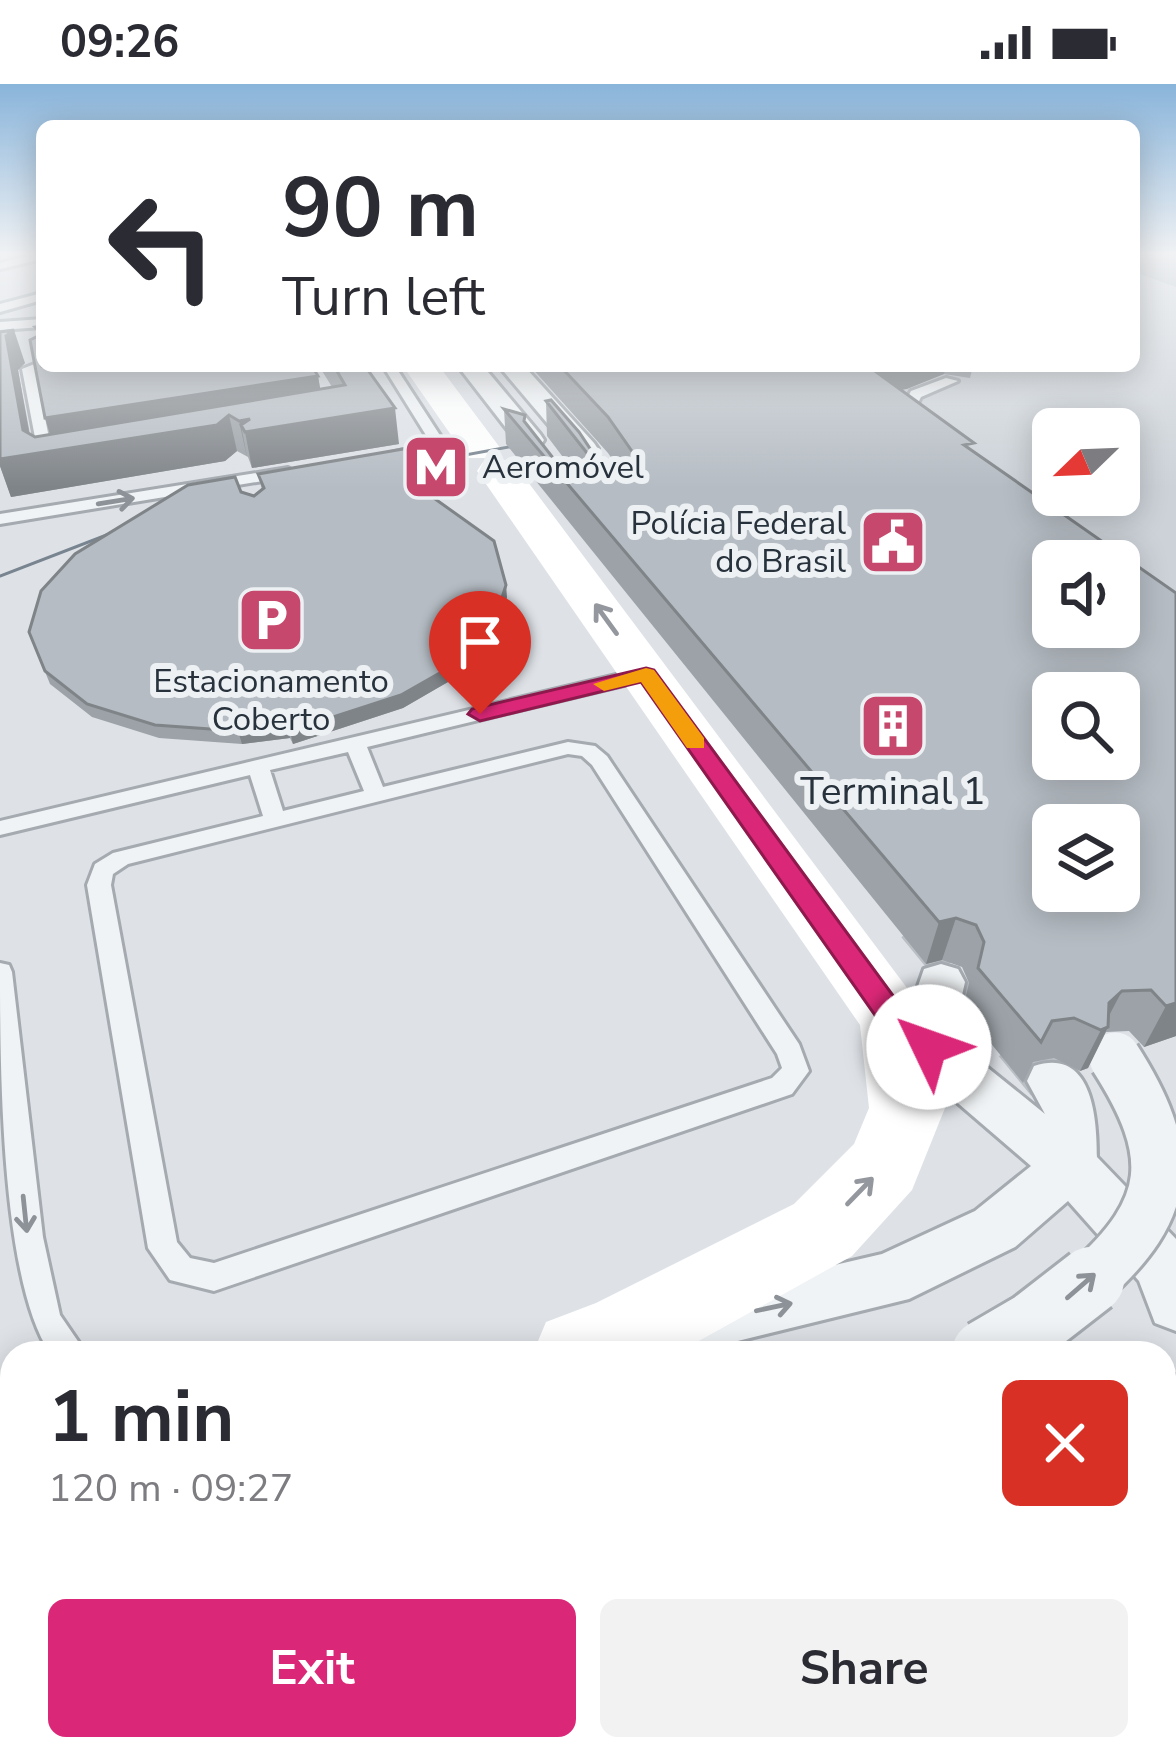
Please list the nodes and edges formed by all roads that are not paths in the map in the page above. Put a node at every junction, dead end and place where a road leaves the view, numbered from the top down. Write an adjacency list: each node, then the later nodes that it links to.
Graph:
1 (36, 367): 11 (lane)
2 (392, 372): 10 (lane)
3 (429, 372): 8 (street)
4 (473, 372): 8 (street)
5 (516, 372): 13 (street)
6 (953, 373): 7 (lane)
7 (927, 438)
8 (521, 457): 17 (street, one-way to 8)
9 (236, 459): 14 (lane)
10 (369, 460)
11 (55, 464)
12 (307, 470): 14 (lane)
13 (605, 478)
14 (244, 481): 15 (lane); 16 (lane, one-way to 14)
15 (254, 499)
16 (0, 519)
17 (646, 674): 18 (lane); 24 (street)
18 (339, 742): 19 (lane); 20 (lane)
19 (258, 766): 21 (lane); 22 (lane)
20 (376, 796): 21 (lane); 21 (lane)
21 (275, 820)
22 (0, 828)
23 (0, 973): 29 (lane, one-way to 29)
24 (918, 1040): 27 (street); 30 (street, one-way to 24)
25 (1114, 1058): 32 (street, one-way to 25, bridge)
26 (1052, 1081): 27 (street)
27 (1070, 1166): 28 (street); 31 (street, one-way to 27)
28 (1169, 1284)
29 (61, 1341)
30 (608, 1341)
31 (620, 1341)
32 (1010, 1341)

